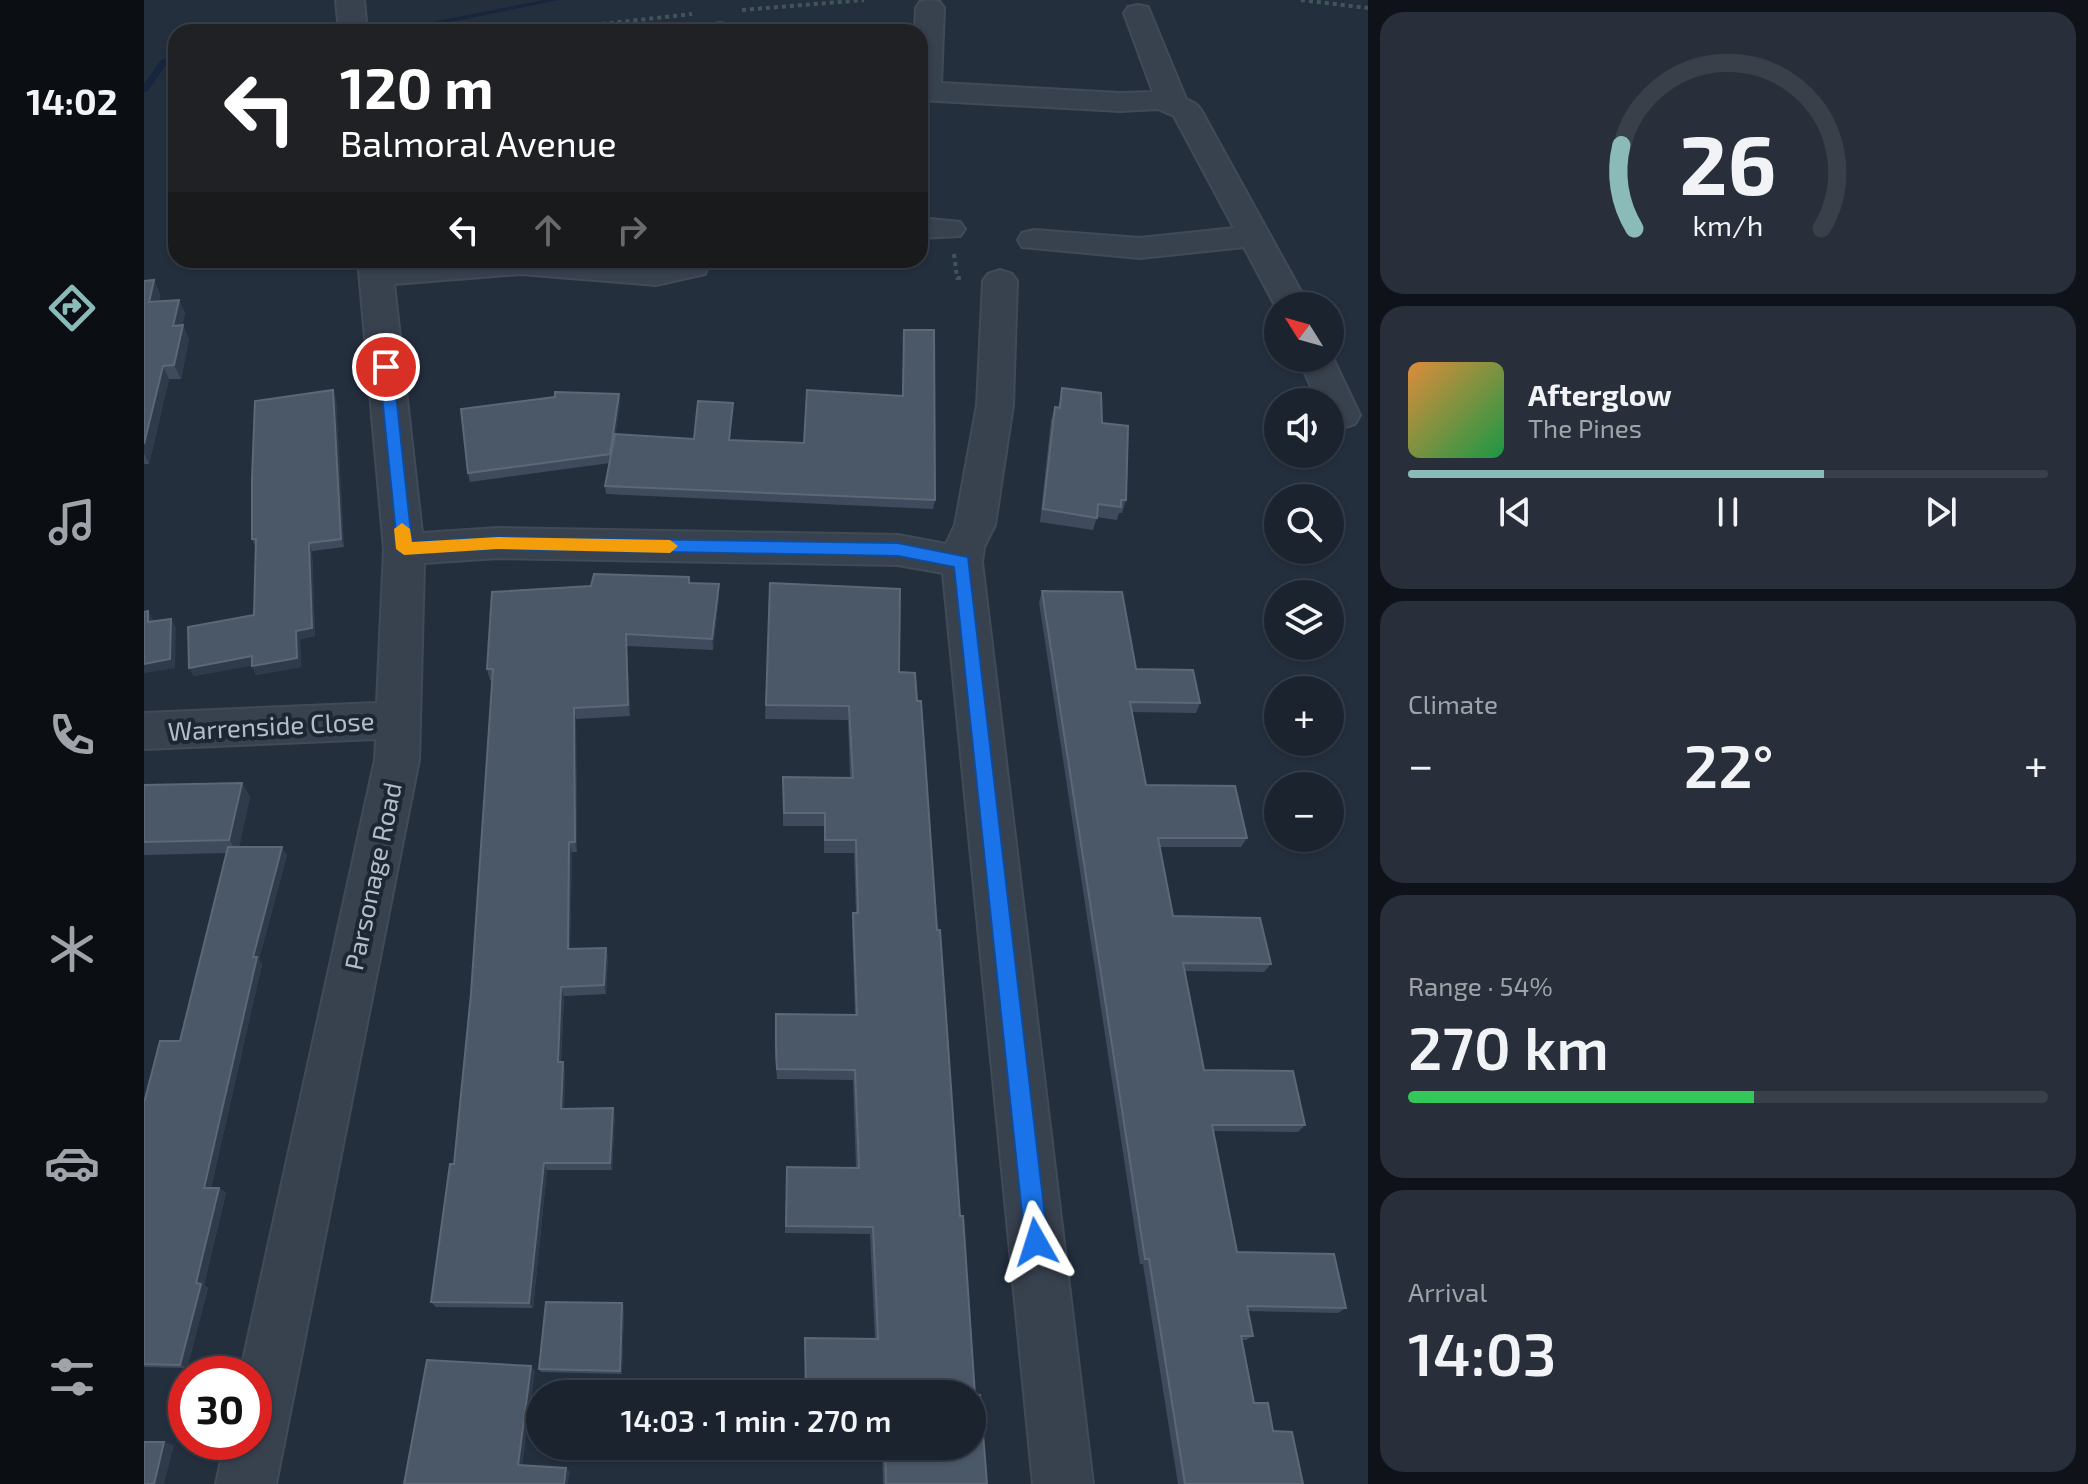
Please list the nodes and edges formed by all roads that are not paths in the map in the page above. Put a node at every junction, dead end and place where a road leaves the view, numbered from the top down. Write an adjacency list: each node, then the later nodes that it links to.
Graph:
1 (350, 0): 4 (street)
2 (930, 8): 5 (street)
3 (1138, 13): 7 (street)
4 (352, 24)
5 (928, 32)
6 (928, 91): 7 (street)
7 (1172, 102): 8 (street)
8 (1252, 236): 9 (street); 14 (street)
9 (1034, 240)
10 (376, 268): 15 (street, Parsonage Road)
11 (570, 268): 12 (street)
12 (690, 268)
13 (1000, 281): 16 (street)
14 (1284, 292)
15 (404, 549): 16 (street); 17 (street, Parsonage Road)
16 (962, 562): 20 (street)
17 (399, 720): 18 (street, Warrenside Close); 19 (street, Parsonage Road)
18 (144, 731)
19 (246, 1484)
20 (1063, 1484)

